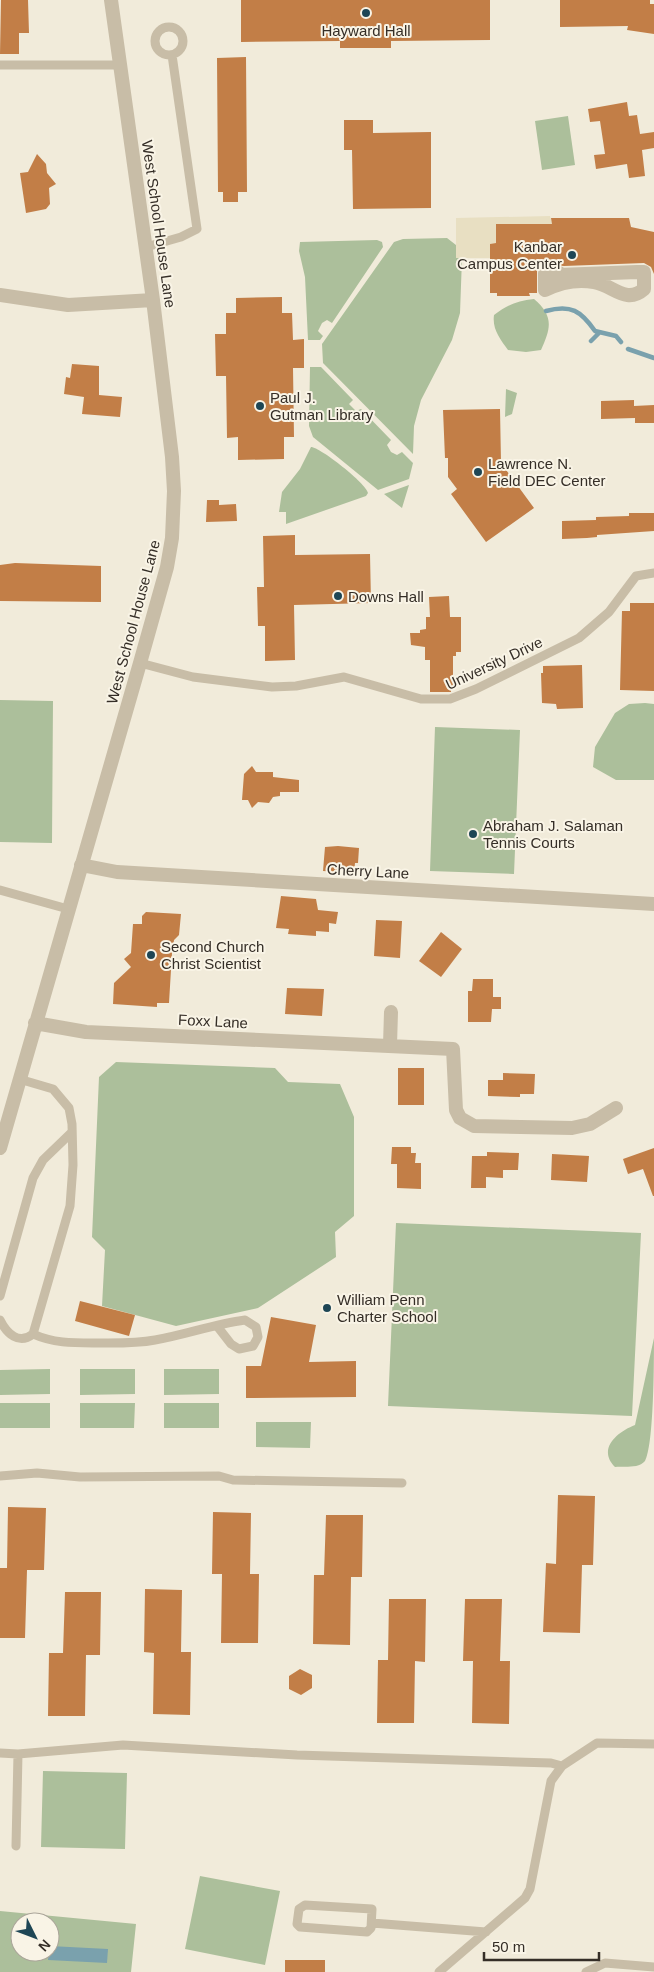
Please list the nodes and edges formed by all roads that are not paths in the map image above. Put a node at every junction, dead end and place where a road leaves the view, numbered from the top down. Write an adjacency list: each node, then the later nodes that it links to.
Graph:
1 (111, 0): 3 (street, West School House Lane)
2 (172, 55): 5 (lane)
3 (120, 64): 4 (lane); 5 (street, West School House Lane)
4 (0, 65)
5 (146, 247): 8 (street, West School House Lane)
6 (637, 272): 6 (street)
7 (0, 295): 8 (street)
8 (153, 300): 10 (street, West School House Lane)
9 (654, 573): 10 (lane, University Drive)
10 (140, 663): 11 (street, West School House Lane)
11 (81, 865): 13 (street, Cherry Lane); 14 (street, West School House Lane)
12 (0, 890): 14 (lane)
13 (654, 904)
14 (68, 909): 16 (street, West School House Lane)
15 (391, 1012): 17 (street)
16 (35, 1024): 17 (street, Foxx Lane); 18 (street, West School House Lane)
17 (390, 1045): 19 (street, Foxx Lane)
18 (19, 1079): 20 (lane); 21 (street, West School House Lane)
19 (616, 1108)
20 (71, 1133): 22 (lane); 25 (lane)
21 (0, 1148)
22 (0, 1296)
23 (0, 1320): 25 (lane)
24 (217, 1326): 25 (lane)
25 (33, 1334)
26 (0, 1476): 27 (lane)
27 (402, 1483)
28 (654, 1744): 31 (lane)
29 (0, 1753): 30 (lane)
30 (18, 1754): 31 (lane); 32 (lane)
31 (562, 1766): 34 (lane)
32 (16, 1846)
33 (372, 1924): 33 (lane); 34 (lane)
34 (486, 1932): 36 (lane)
35 (654, 1967): 37 (lane)
36 (439, 1972)
37 (586, 1972)

